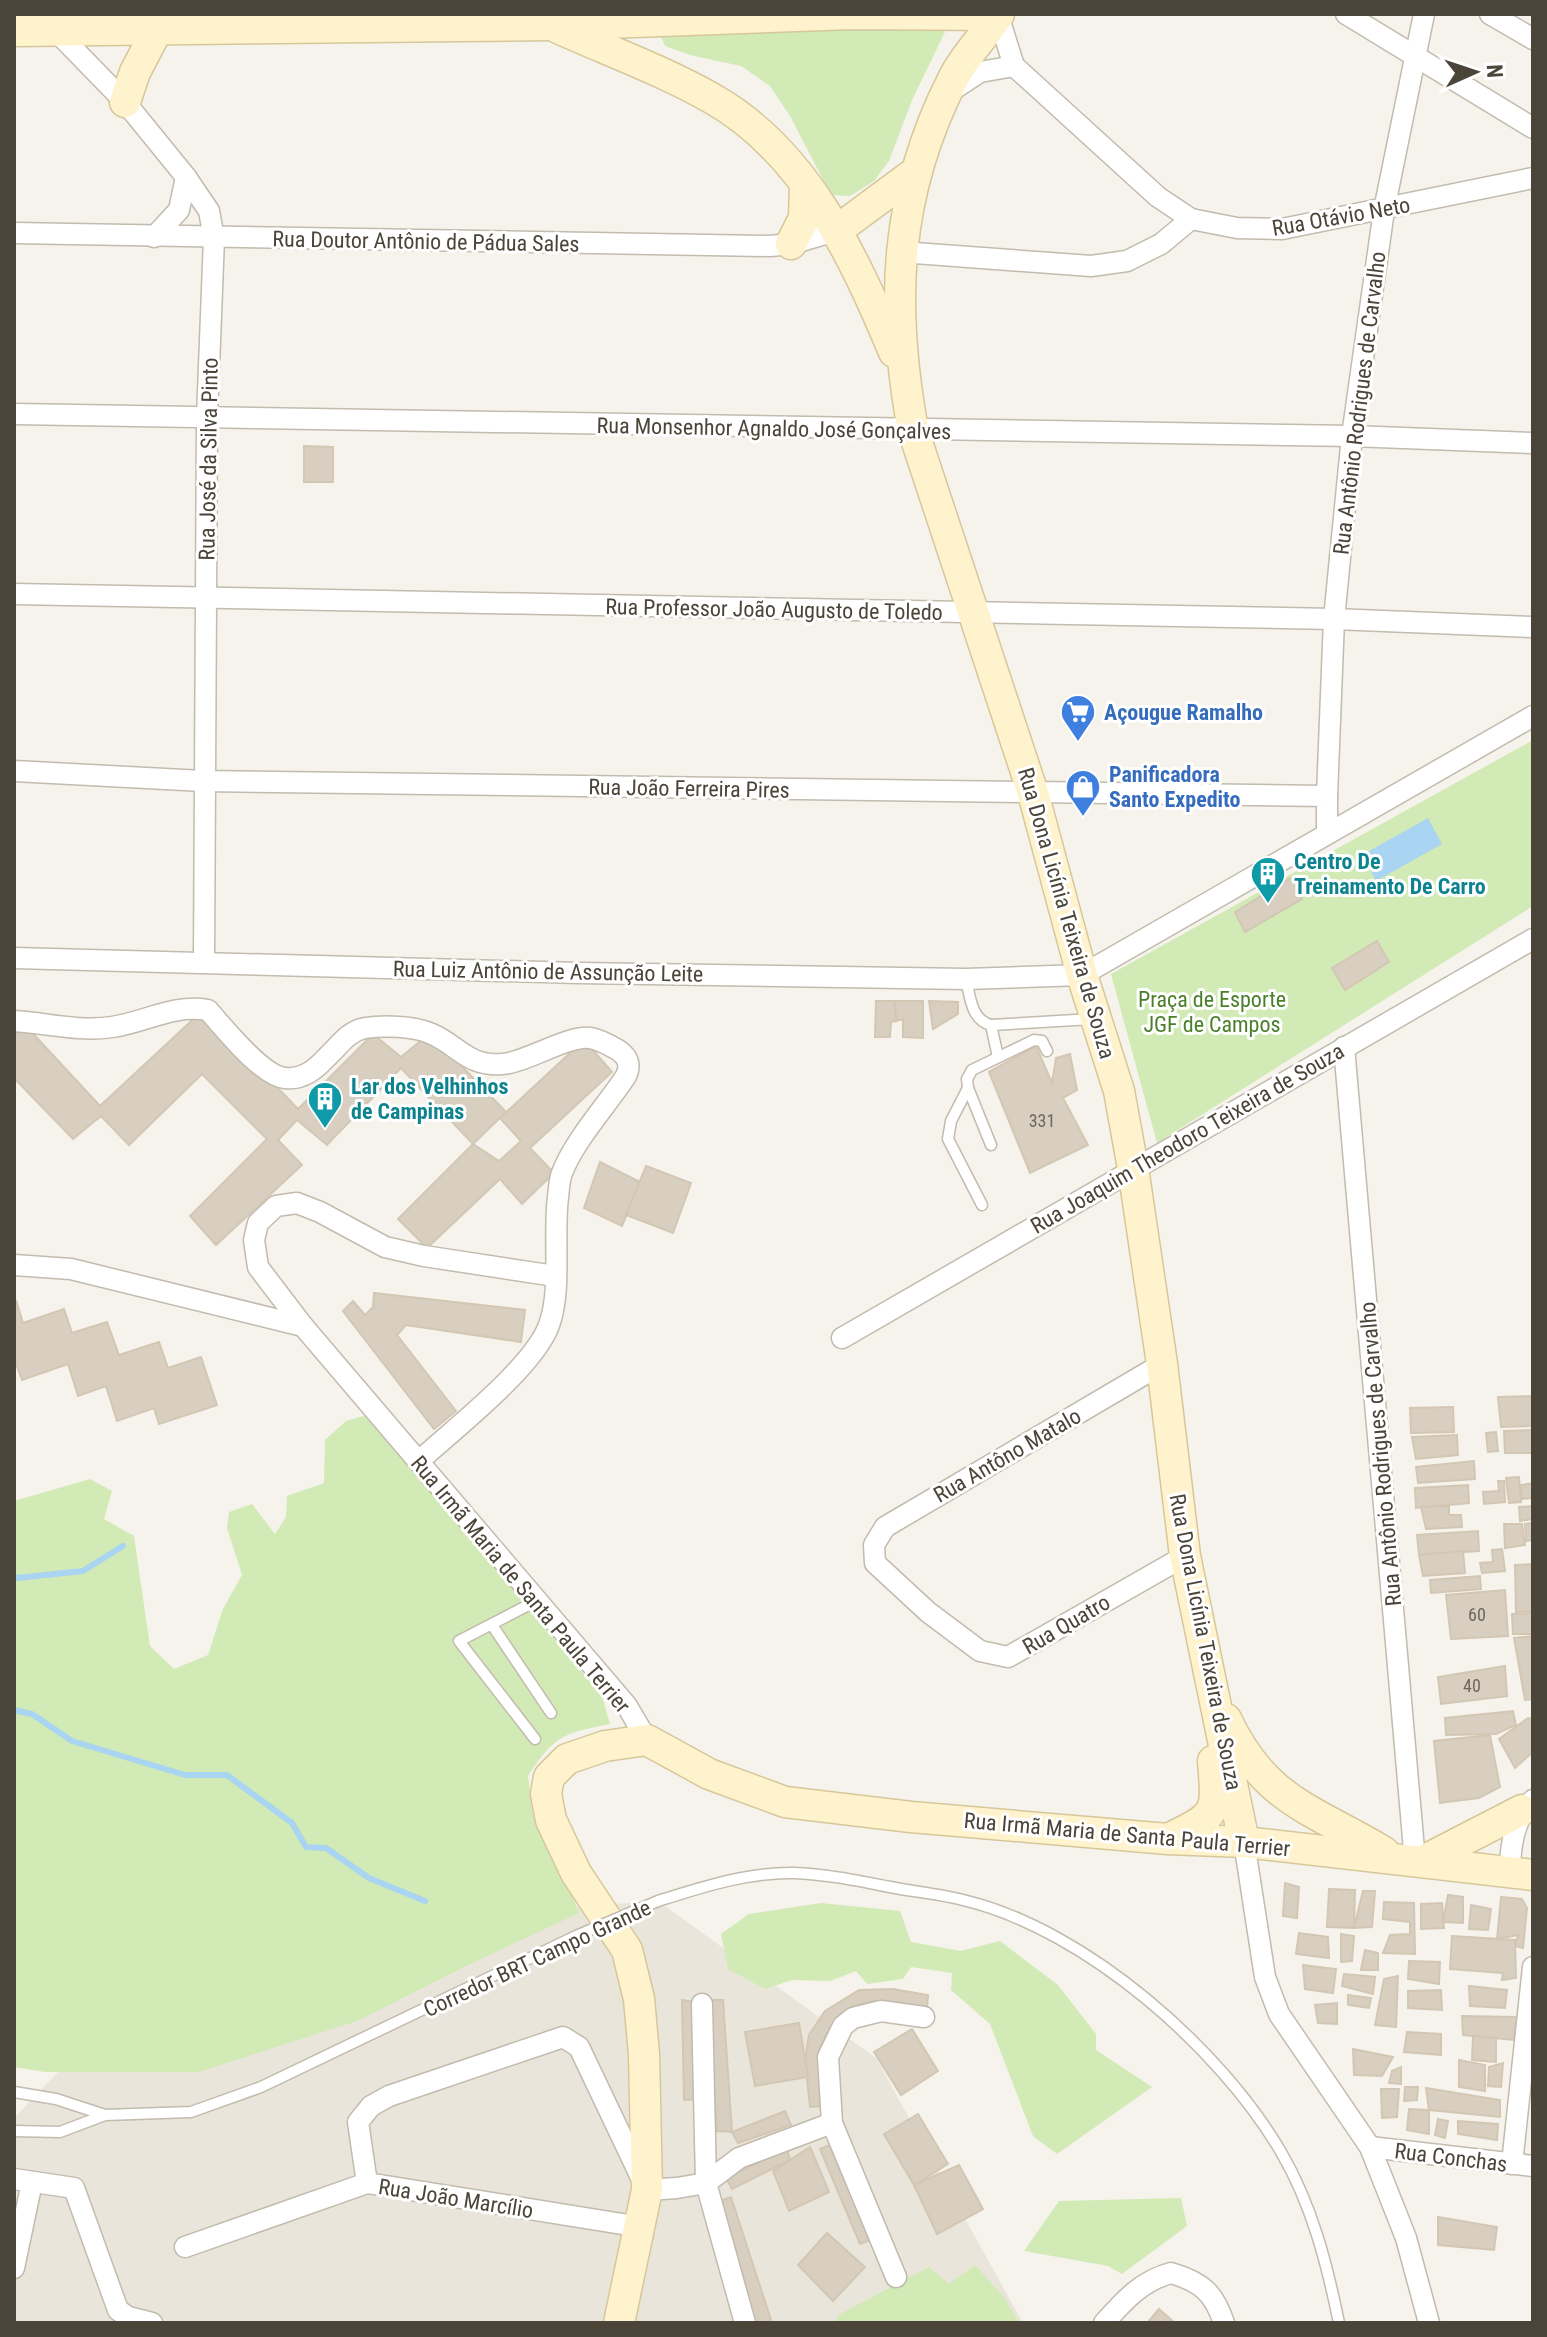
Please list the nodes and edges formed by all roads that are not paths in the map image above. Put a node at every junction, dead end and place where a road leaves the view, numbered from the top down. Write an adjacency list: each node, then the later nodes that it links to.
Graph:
1 (1346, 14): 10 (street)
2 (1424, 14): 10 (street, Rua Antônio Rodrigues de Carvalho)
3 (1490, 14): 9 (street)
4 (986, 15): 6 (main road); 11 (street); 12 (main road, Rua Dona Licínia Teixeira de Souza)
5 (55, 22): 7 (main road); 8 (main road); 13 (street, Rua José da Silva Pinto)
6 (552, 25): 7 (main road); 18 (main road)
7 (157, 30): 13 (main road)
8 (14, 31)
9 (1533, 39)
10 (1414, 56): 14 (street); 19 (street, Rua Antônio Rodrigues de Carvalho)
11 (1014, 66): 12 (street); 20 (street, Rua Otávio Neto)
12 (950, 85): 15 (main road, Rua Dona Licínia Teixeira de Souza)
13 (125, 102): 16 (street, Rua José da Silva Pinto)
14 (1530, 126)
15 (917, 171): 21 (main road); 26 (main road, Rua Dona Licínia Teixeira de Souza)
16 (186, 177): 23 (street); 24 (street, Rua José da Silva Pinto)
17 (1530, 177): 19 (street, Rua Otávio Neto)
18 (805, 185): 21 (main road); 25 (main road)
19 (1384, 210): 20 (street, Rua Otávio Neto); 31 (street, Rua Antônio Rodrigues de Carvalho)
20 (1191, 219): 26 (street)
21 (836, 231): 25 (street, Rua Doutor Antônio de Pádua Sales); 27 (main road)
22 (14, 233): 23 (street, Rua Doutor Antônio de Pádua Sales)
23 (154, 237): 24 (street, Rua Doutor Antônio de Pádua Sales)
24 (214, 238): 25 (street, Rua Doutor Antônio de Pádua Sales); 29 (street, Rua José da Silva Pinto)
25 (791, 244)
26 (901, 252): 27 (main road, Rua Dona Licínia Teixeira de Souza)
27 (902, 371): 30 (main road, Rua Dona Licínia Teixeira de Souza)
28 (14, 414): 29 (street, Rua Monsenhor Agnaldo José Gonçalves)
29 (207, 418): 30 (street, Rua Monsenhor Agnaldo José Gonçalves); 34 (street, Rua José da Silva Pinto)
30 (913, 430): 31 (street, Rua Monsenhor Agnaldo José Gonçalves); 35 (main road, Rua Dona Licínia Teixeira de Souza)
31 (1352, 436): 32 (street, Rua Monsenhor Agnaldo José Gonçalves); 36 (street, Rua Antônio Rodrigues de Carvalho)
32 (1533, 443)
33 (14, 594): 34 (street, Rua Professor João Augusto de Toledo)
34 (205, 597): 35 (street, Rua Professor João Augusto de Toledo); 40 (street, Rua José da Silva Pinto)
35 (973, 613): 36 (street, Rua Professor João Augusto de Toledo); 41 (main road, Rua Dona Licínia Teixeira de Souza)
36 (1334, 619): 37 (street, Rua Professor João Augusto de Toledo); 42 (street, Rua Antônio Rodrigues de Carvalho)
37 (1533, 627)
38 (1533, 716): 43 (street)
39 (14, 771): 40 (street, Rua João Ferreira Pires)
40 (203, 781): 41 (street, Rua João Ferreira Pires); 46 (street, Rua José da Silva Pinto)
41 (1033, 793): 42 (street, Rua João Ferreira Pires); 47 (main road, Rua Dona Licínia Teixeira de Souza)
42 (1327, 796): 43 (street)
43 (1327, 834): 47 (street)
44 (1533, 939): 52 (street, Rua Joaquim Theodoro Teixeira de Souza)
45 (14, 958): 46 (street, Rua Luiz Antônio de Assunção Leite)
46 (204, 962): 48 (street, Rua Luiz Antônio de Assunção Leite)
47 (1082, 975): 48 (street, Rua Luiz Antônio de Assunção Leite); 49 (main road, Rua Dona Licínia Teixeira de Souza)
48 (966, 979): 51 (lane)
49 (1098, 1019): 51 (lane); 57 (main road, Rua Dona Licínia Teixeira de Souza)
50 (14, 1021): 60 (street)
51 (991, 1025): 54 (lane)
52 (1344, 1047): 57 (street, Rua Joaquim Theodoro Teixeira de Souza); 76 (street, Rua Antônio Rodrigues de Carvalho)
53 (1047, 1051): 54 (lane)
54 (998, 1057): 55 (lane)
55 (968, 1088): 56 (lane); 58 (lane)
56 (991, 1145)
57 (1133, 1168): 62 (street, Rua Joaquim Theodoro Teixeira de Souza); 63 (main road, Rua Dona Licínia Teixeira de Souza)
58 (982, 1205)
59 (14, 1265): 61 (street)
60 (555, 1276): 61 (street, Rua Irmã Maria de Santa Paula Terrier); 64 (street)
61 (303, 1326): 64 (street, Rua Irmã Maria de Santa Paula Terrier)
62 (842, 1338)
63 (1162, 1364): 65 (main road, Rua Dona Licínia Teixeira de Souza); 66 (street, Rua Antôno Matalo)
64 (419, 1461): 67 (street, Rua Irmã Maria de Santa Paula Terrier)
65 (1185, 1556): 66 (street, Rua Quatro); 69 (main road, Rua Dona Licínia Teixeira de Souza)
66 (875, 1563)
67 (538, 1600): 68 (lane); 72 (street, Rua Irmã Maria de Santa Paula Terrier)
68 (492, 1625): 70 (lane); 71 (lane)
69 (1212, 1687): 74 (main road); 75 (main road, Rua Dona Licínia Teixeira de Souza); 76 (main road)
70 (551, 1713)
71 (535, 1739)
72 (647, 1740): 74 (main road, Rua Irmã Maria de Santa Paula Terrier); 90 (main road)
73 (1528, 1805): 76 (main road); 77 (street)
74 (1168, 1839): 75 (main road, Rua Irmã Maria de Santa Paula Terrier)
75 (1244, 1842): 76 (main road, Rua Irmã Maria de Santa Paula Terrier); 85 (street)
76 (1411, 1860): 77 (main road, Rua Irmã Maria de Santa Paula Terrier)
77 (1521, 1873)
78 (1533, 1967): 86 (street)
79 (702, 2004): 89 (street)
80 (924, 2017): 83 (street)
81 (14, 2092): 82 (lane, Corredor BRT Campo Grande)
82 (105, 2115): 84 (lane, Corredor BRT Campo Grande); 100 (lane, Corredor BRT Campo Grande, bridge)
83 (832, 2123): 89 (street); 94 (street)
84 (14, 2131)
85 (1370, 2147): 86 (street, Rua Conchas); 101 (street)
86 (1523, 2165)
87 (23, 2181): 93 (street); 95 (street)
88 (367, 2183): 90 (street); 91 (street, Rua João Marcílio); 92 (street, Rua João Marcílio)
89 (706, 2183): 90 (street); 97 (street)
90 (647, 2190): 91 (main road)
91 (641, 2227): 96 (main road)
92 (185, 2247)
93 (14, 2268)
94 (896, 2277)
95 (152, 2323)
96 (619, 2323)
97 (745, 2323)
98 (1104, 2323): 99 (street)
99 (1224, 2323)
100 (1339, 2323)
101 (1429, 2323)

